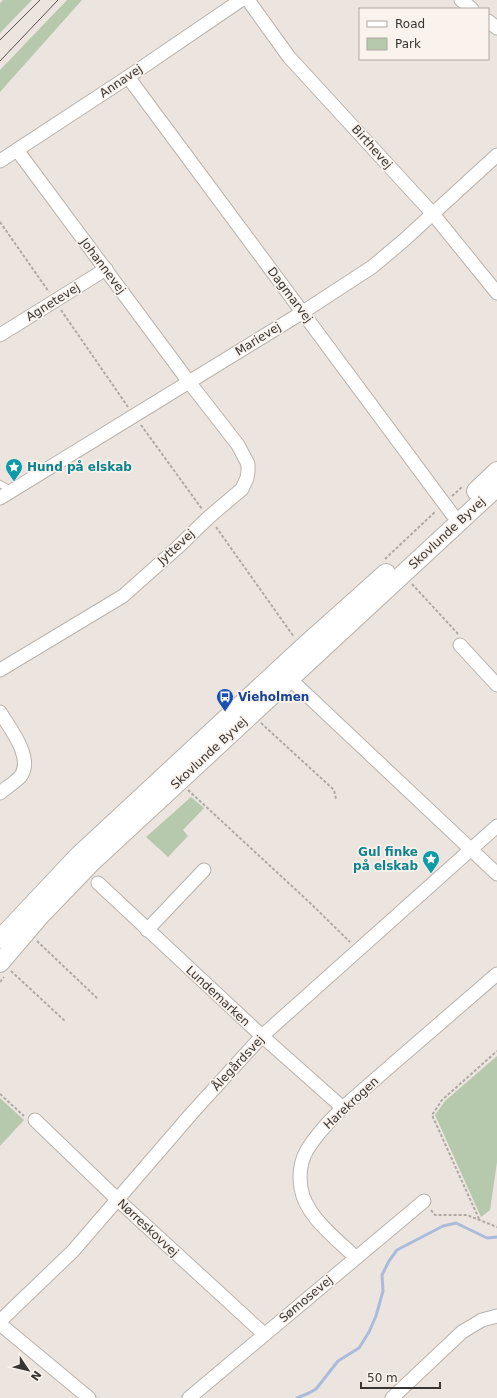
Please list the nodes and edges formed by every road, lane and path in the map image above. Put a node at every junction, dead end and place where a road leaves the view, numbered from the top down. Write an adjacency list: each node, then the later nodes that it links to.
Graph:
1 (241, 0): 7 (street, Annavej)
2 (248, 0): 11 (street, Birthevej)
3 (461, 0): 4 (street)
4 (471, 8)
5 (489, 22): 6 (street)
6 (497, 28)
7 (128, 77): 8 (street, Annavej); 16 (street, Dagmarvej)
8 (17, 150): 10 (street, Annavej); 13 (street, Johannevej)
9 (497, 155): 11 (street, Marievej)
10 (0, 161)
11 (433, 214): 14 (street, Birthevej); 16 (street, Marievej)
12 (0, 222): 15 (path)
13 (106, 269): 15 (street, Agnetevej); 18 (street, Johannevej)
14 (497, 292)
15 (55, 301): 17 (street, Agnetevej); 19 (path)
16 (302, 312): 18 (street, Marievej); 24 (street, Dagmarvej)
17 (0, 335)
18 (189, 382): 19 (street, Marievej); 25 (street, Jyttevej)
19 (134, 416): 21 (street, Marievej); 25 (path)
20 (497, 471): 24 (main road, Skovlunde Byvej)
21 (6, 487): 23 (street, Marievej)
22 (497, 487): 30 (main road, Skovlunde Byvej)
23 (0, 498)
24 (452, 514): 28 (main road, Skovlunde Byvej)
25 (209, 517): 28 (path); 29 (street, Jyttevej)
26 (411, 583): 27 (path)
27 (460, 645): 31 (street)
28 (302, 648): 44 (main road, Skovlunde Byvej)
29 (0, 670)
30 (290, 679): 33 (main road, Skovlunde Byvej); 38 (street)
31 (497, 685)
32 (0, 712): 35 (street)
33 (251, 715): 34 (main road, Skovlunde Byvej); 36 (path)
34 (180, 780): 43 (main road, Skovlunde Byvej); 45 (path)
35 (0, 793)
36 (336, 799)
37 (497, 826): 38 (street, Ålegårdsvej)
38 (471, 849): 40 (street); 45 (street, Ålegårdsvej)
39 (204, 870): 42 (street)
40 (497, 874)
41 (98, 883): 42 (street, Lundemarken)
42 (147, 930): 50 (street, Lundemarken)
43 (26, 931): 46 (main road, Skovlunde Byvej); 48 (path)
44 (0, 939)
45 (358, 950): 50 (street, Ålegårdsvej)
46 (0, 962): 49 (path)
47 (497, 974): 53 (street, Harekrogen)
48 (98, 999)
49 (66, 1022)
50 (262, 1036): 53 (street, Lundemarken); 55 (street, Ålegårdsvej)
51 (497, 1051): 57 (path)
52 (0, 1094): 54 (path)
53 (342, 1108): 59 (street, Harekrogen)
54 (35, 1120): 55 (street, Nørreskovvej)
55 (118, 1200): 61 (street, Ålegårdsvej); 63 (street, Nørreskovvej)
56 (424, 1201): 57 (path); 59 (street, Sømosevej)
57 (479, 1219): 58 (path)
58 (497, 1228)
59 (356, 1258): 63 (street, Sømosevej)
60 (497, 1316): 66 (street)
61 (0, 1321)
62 (0, 1324): 64 (street)
63 (264, 1334): 65 (street, Sømosevej)
64 (89, 1398)
65 (189, 1398)
66 (392, 1398)

